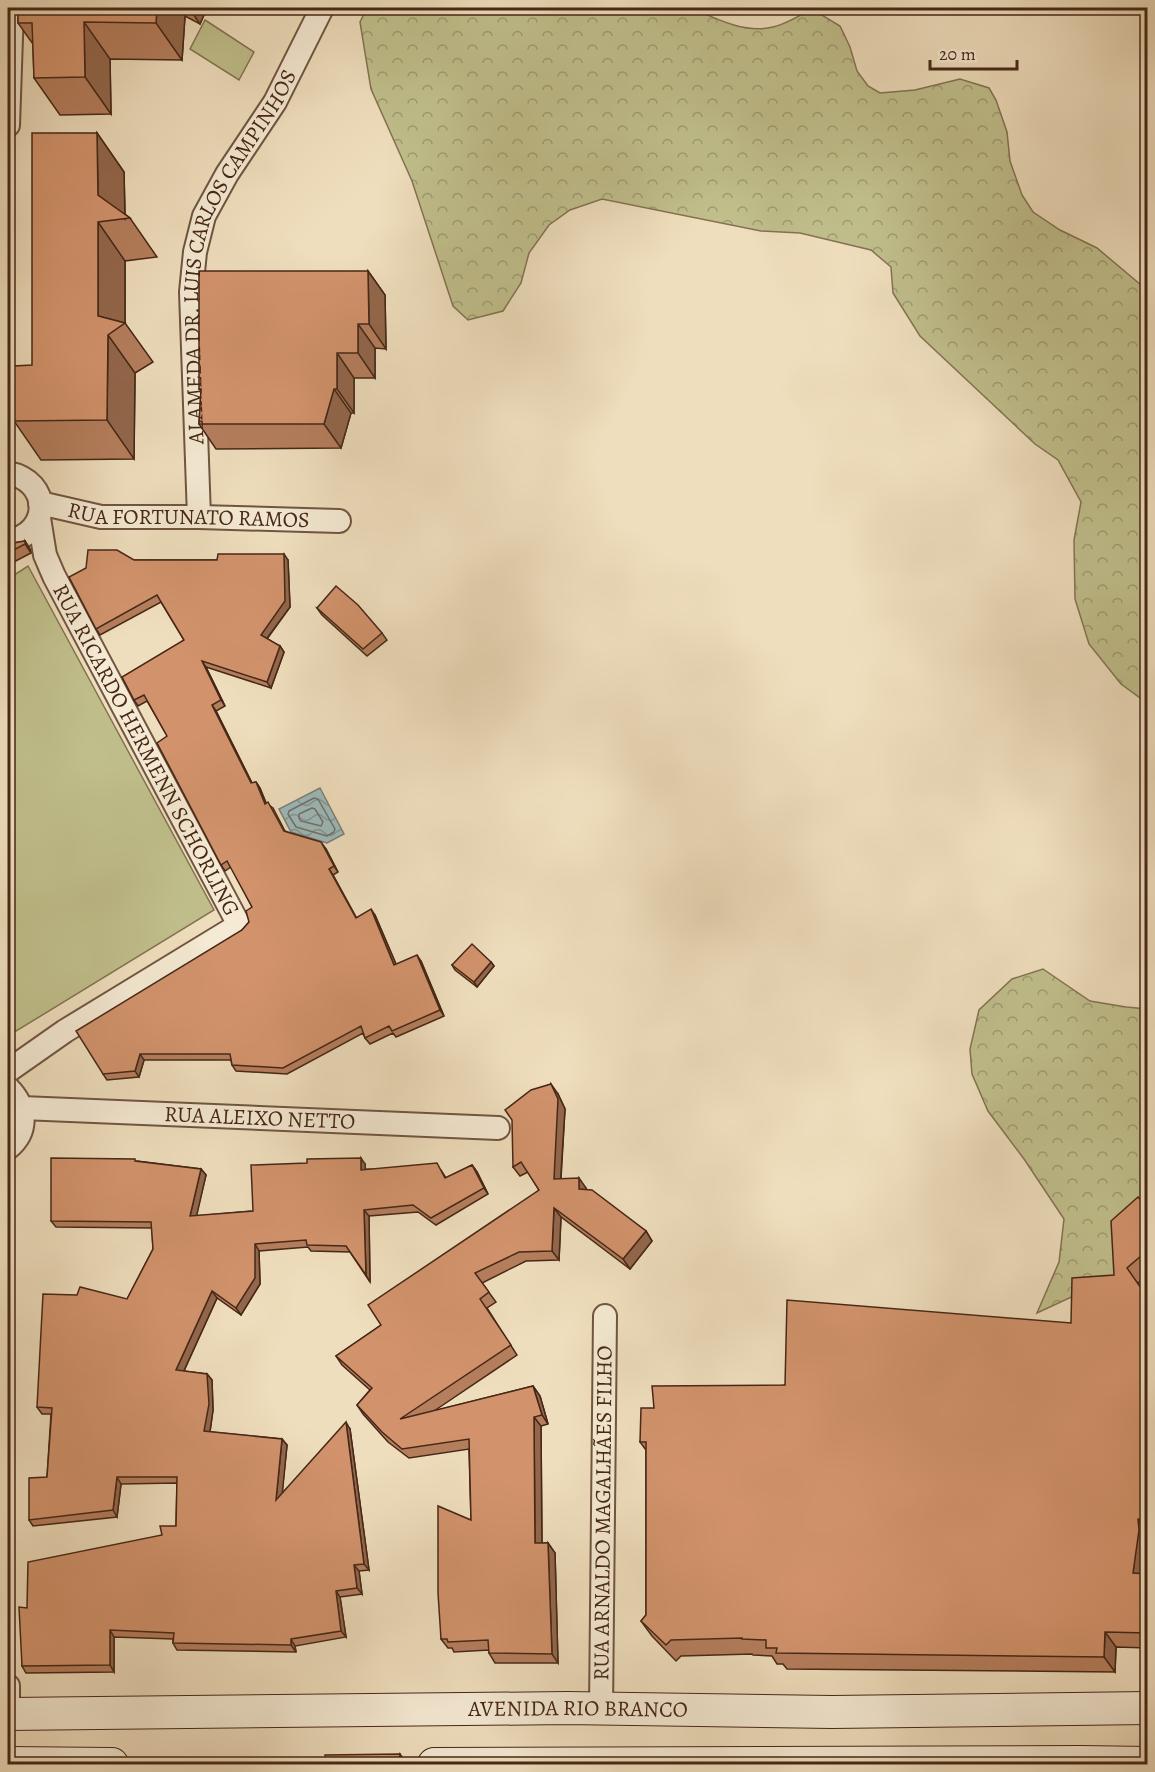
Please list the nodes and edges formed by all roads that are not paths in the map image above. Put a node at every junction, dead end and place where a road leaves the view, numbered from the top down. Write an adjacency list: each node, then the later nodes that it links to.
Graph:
1 (12, 8): 3 (street)
2 (322, 8): 6 (street, ALAMEDA DR. LUIS CARLOS CAMPINHOS)
3 (8, 124)
4 (8, 473): 5 (street)
5 (40, 511): 6 (street, RUA FORTUNATO RAMOS); 8 (street); 9 (street, RUA RICARDO HERMENN SCHORLING)
6 (199, 517): 7 (street, RUA FORTUNATO RAMOS)
7 (339, 521)
8 (8, 541)
9 (8, 1071)
10 (8, 1088): 11 (street)
11 (22, 1108): 12 (street, RUA ALEIXO NETTO); 13 (street)
12 (498, 1128)
13 (8, 1148)
14 (605, 1316): 17 (street, RUA ARNALDO MAGALHÃES FILHO)
15 (8, 1686): 18 (street)
16 (1148, 1708): 17 (street, AVENIDA RIO BRANCO)
17 (601, 1709): 18 (street, AVENIDA RIO BRANCO)
18 (8, 1714)
19 (8, 1763): 21 (street)
20 (1148, 1763): 23 (street)
21 (112, 1764)
22 (434, 1764): 23 (street)
23 (602, 1764)

